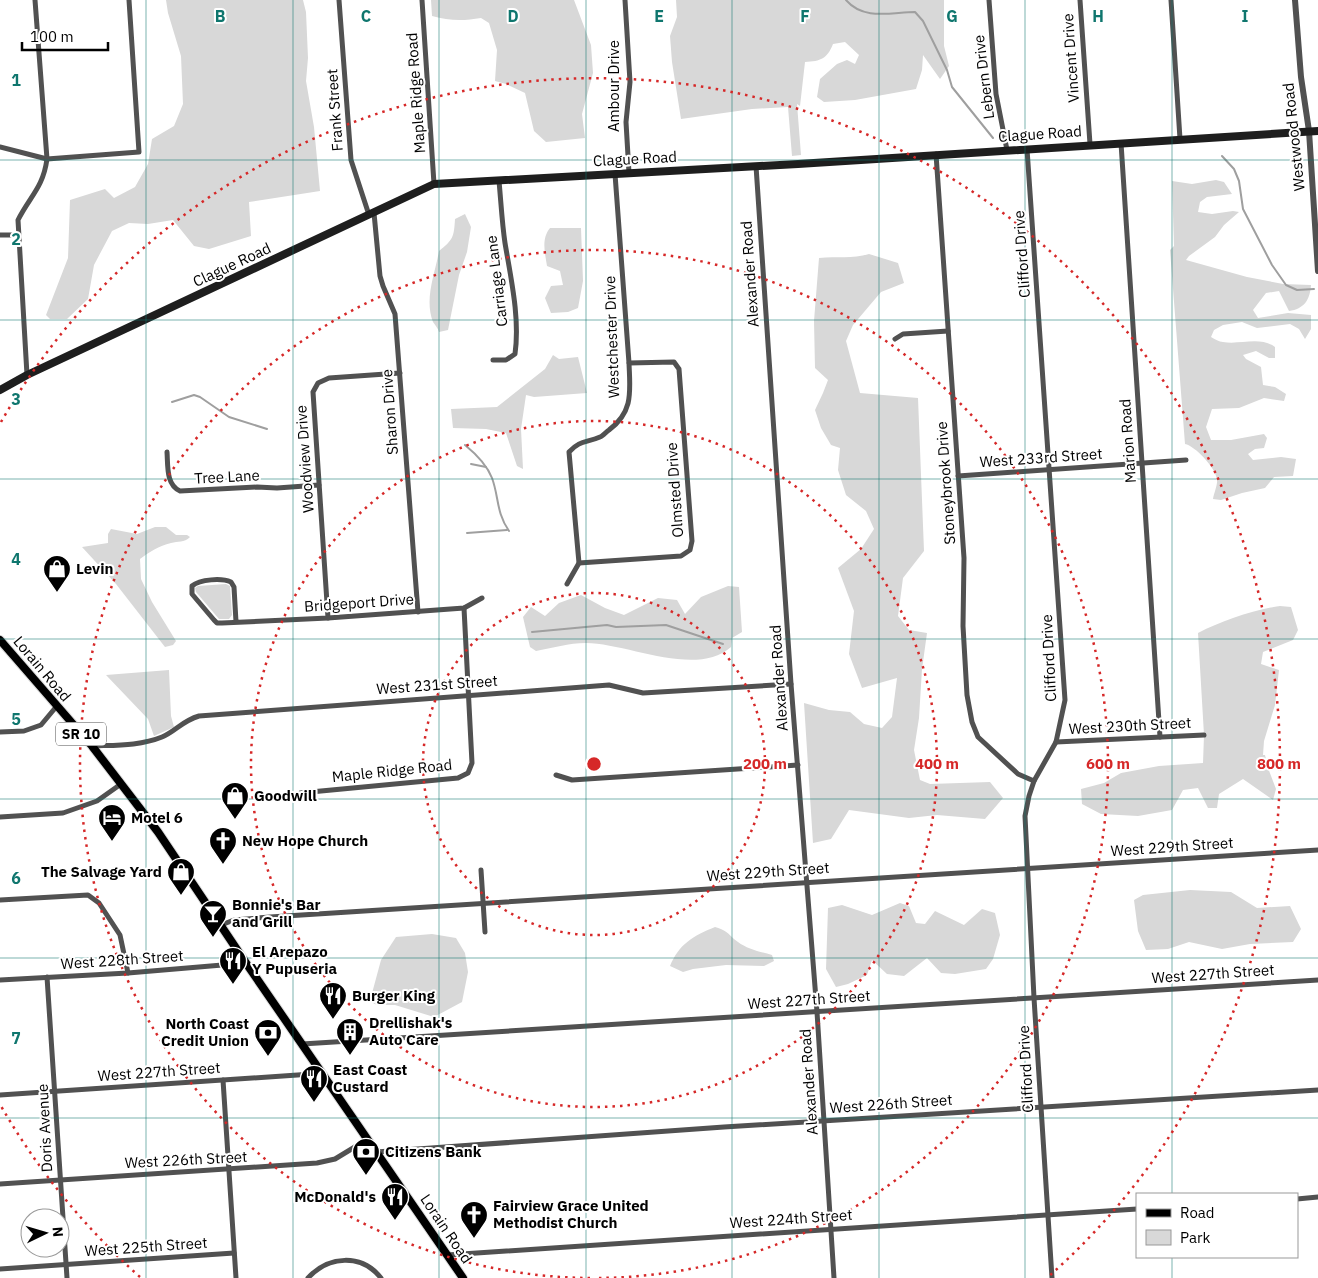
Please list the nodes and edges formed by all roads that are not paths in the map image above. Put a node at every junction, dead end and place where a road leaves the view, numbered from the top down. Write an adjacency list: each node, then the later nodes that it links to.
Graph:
1 (35, 0): 19 (street)
2 (129, 0): 19 (street)
3 (339, 0): 25 (street, Frank Street)
4 (422, 0): 24 (street, Maple Ridge Road)
5 (625, 0): 21 (street, Ambour Drive)
6 (989, 0): 17 (street, Lebern Drive)
7 (1080, 0): 14 (street, Vincent Drive)
8 (1172, 0): 12 (street)
9 (1295, 0): 10 (street, Westwood Road)
10 (1309, 131): 11 (main road, Clague Road); 12 (main road, Clague Road); 28 (street, Westwood Road)
11 (1318, 131)
12 (1180, 139): 13 (main road, Clague Road)
13 (1121, 143): 14 (main road, Clague Road); 38 (street, Marion Road)
14 (1090, 144): 16 (main road, Clague Road)
15 (0, 147): 19 (street)
16 (1027, 149): 17 (main road, Clague Road); 39 (street, Clifford Drive)
17 (1007, 150): 18 (main road, Clague Road)
18 (936, 154): 20 (main road, Clague Road); 29 (street, Stoneybrook Drive)
19 (47, 159): 26 (street)
20 (756, 166): 21 (main road, Clague Road); 50 (street, Alexander Road)
21 (629, 173): 22 (main road, Clague Road)
22 (615, 174): 23 (main road, Clague Road); 32 (street, Westchester Drive)
23 (499, 181): 24 (main road, Clague Road); 31 (street, Carriage Lane)
24 (434, 184): 25 (main road, Clague Road)
25 (372, 214): 33 (street, Sharon Drive); 34 (main road, Clague Road)
26 (18, 235): 27 (street); 34 (street)
27 (0, 236)
28 (1318, 271)
29 (948, 331): 30 (street); 40 (street, Stoneybrook Drive)
30 (894, 339)
31 (493, 360)
32 (629, 363): 42 (street, Westchester Drive); 42 (street, Olmsted Drive)
33 (400, 373): 41 (street, Woodview Drive); 46 (street, Sharon Drive)
34 (27, 375): 35 (main road, Clague Road)
35 (0, 390)
36 (168, 452): 41 (street, Tree Lane)
37 (1186, 460): 38 (street, West 233rd Street)
38 (1142, 464): 39 (street, West 233rd Street); 55 (street, Marion Road)
39 (1050, 469): 40 (street, West 233rd Street); 56 (street, Clifford Drive)
40 (958, 476): 60 (street, Stoneybrook Drive)
41 (319, 485): 47 (street, Woodview Drive)
42 (579, 563): 43 (street)
43 (567, 584)
44 (482, 598): 45 (street, Bridgeport Drive)
45 (464, 608): 46 (street, Bridgeport Drive); 51 (street, Maple Ridge Road)
46 (418, 612): 47 (street, Bridgeport Drive)
47 (328, 618): 48 (street, Bridgeport Drive)
48 (236, 622): 48 (street, Bridgeport Drive)
49 (0, 640): 52 (main road, Lorain Road / SR 10)
50 (791, 684): 51 (street, West 231st Street); 58 (street, Alexander Road)
51 (469, 695): 57 (street, West 231st Street); 62 (street, Maple Ridge Road)
52 (56, 707): 53 (street); 57 (main road, Lorain Road / SR 10)
53 (0, 732)
54 (1204, 735): 55 (street, West 230th Street)
55 (1160, 737): 56 (street, West 230th Street)
56 (1056, 742): 60 (street, Clifford Drive)
57 (92, 746): 61 (main road, Lorain Road / SR 10)
58 (798, 765): 59 (street); 67 (street, Alexander Road)
59 (556, 776)
60 (1034, 781): 65 (street, Clifford Drive)
61 (121, 784): 63 (street); 70 (main road, Lorain Road / SR 10)
62 (300, 793)
63 (0, 817)
64 (1318, 850): 65 (street, West 229th Street)
65 (1027, 868): 67 (street, West 229th Street); 77 (street, Clifford Drive)
66 (481, 870): 69 (street)
67 (808, 882): 69 (street, West 229th Street); 78 (street, Alexander Road)
68 (0, 900): 73 (street)
69 (483, 903): 70 (street, West 229th Street); 71 (street)
70 (221, 925): 72 (main road, Lorain Road / SR 10)
71 (485, 932)
72 (246, 963): 73 (street, West 228th Street); 79 (main road, Lorain Road / SR 10)
73 (128, 973): 74 (street, West 228th Street)
74 (47, 977): 75 (street, West 228th Street); 83 (street, Doris Avenue)
75 (0, 980)
76 (1318, 980): 77 (street, West 227th Street)
77 (1034, 998): 78 (street, West 227th Street); 85 (street, Clifford Drive)
78 (818, 1012): 79 (street, West 227th Street); 86 (street, Alexander Road)
79 (302, 1044): 80 (main road, Lorain Road / SR 10)
80 (320, 1071): 81 (street, West 227th Street); 87 (main road, Lorain Road / SR 10)
81 (223, 1080): 83 (street, West 227th Street); 89 (street)
82 (1318, 1090): 85 (street, West 226th Street)
83 (56, 1091): 84 (street, West 227th Street); 90 (street, Doris Avenue)
84 (0, 1095)
85 (1040, 1107): 86 (street, West 226th Street); 95 (street, Clifford Drive)
86 (824, 1121): 88 (street, West 226th Street); 96 (street, Alexander Road)
87 (368, 1138): 88 (main road, Lorain Road / SR 10); 89 (street, West 226th Street)
88 (376, 1152): 98 (main road, Lorain Road / SR 10)
89 (230, 1170): 90 (street, West 226th Street); 97 (street)
90 (61, 1180): 91 (street, West 226th Street); 99 (street, Doris Avenue)
91 (0, 1184)
92 (1318, 1197): 93 (street)
93 (1298, 1199)
94 (1136, 1209): 95 (street, West 224th Street)
95 (1048, 1215): 96 (street, West 224th Street); 107 (street, Clifford Drive)
96 (831, 1229): 98 (street, West 224th Street); 106 (street, Alexander Road)
97 (234, 1253): 99 (street, West 225th Street); 102 (street)
98 (447, 1255): 105 (main road, Lorain Road / SR 10)
99 (66, 1265): 100 (street, West 225th Street); 101 (street, Doris Avenue)
100 (0, 1269)
101 (67, 1278)
102 (236, 1278)
103 (308, 1278): 104 (street)
104 (382, 1278)
105 (463, 1278)
106 (834, 1278)
107 (1052, 1278)

